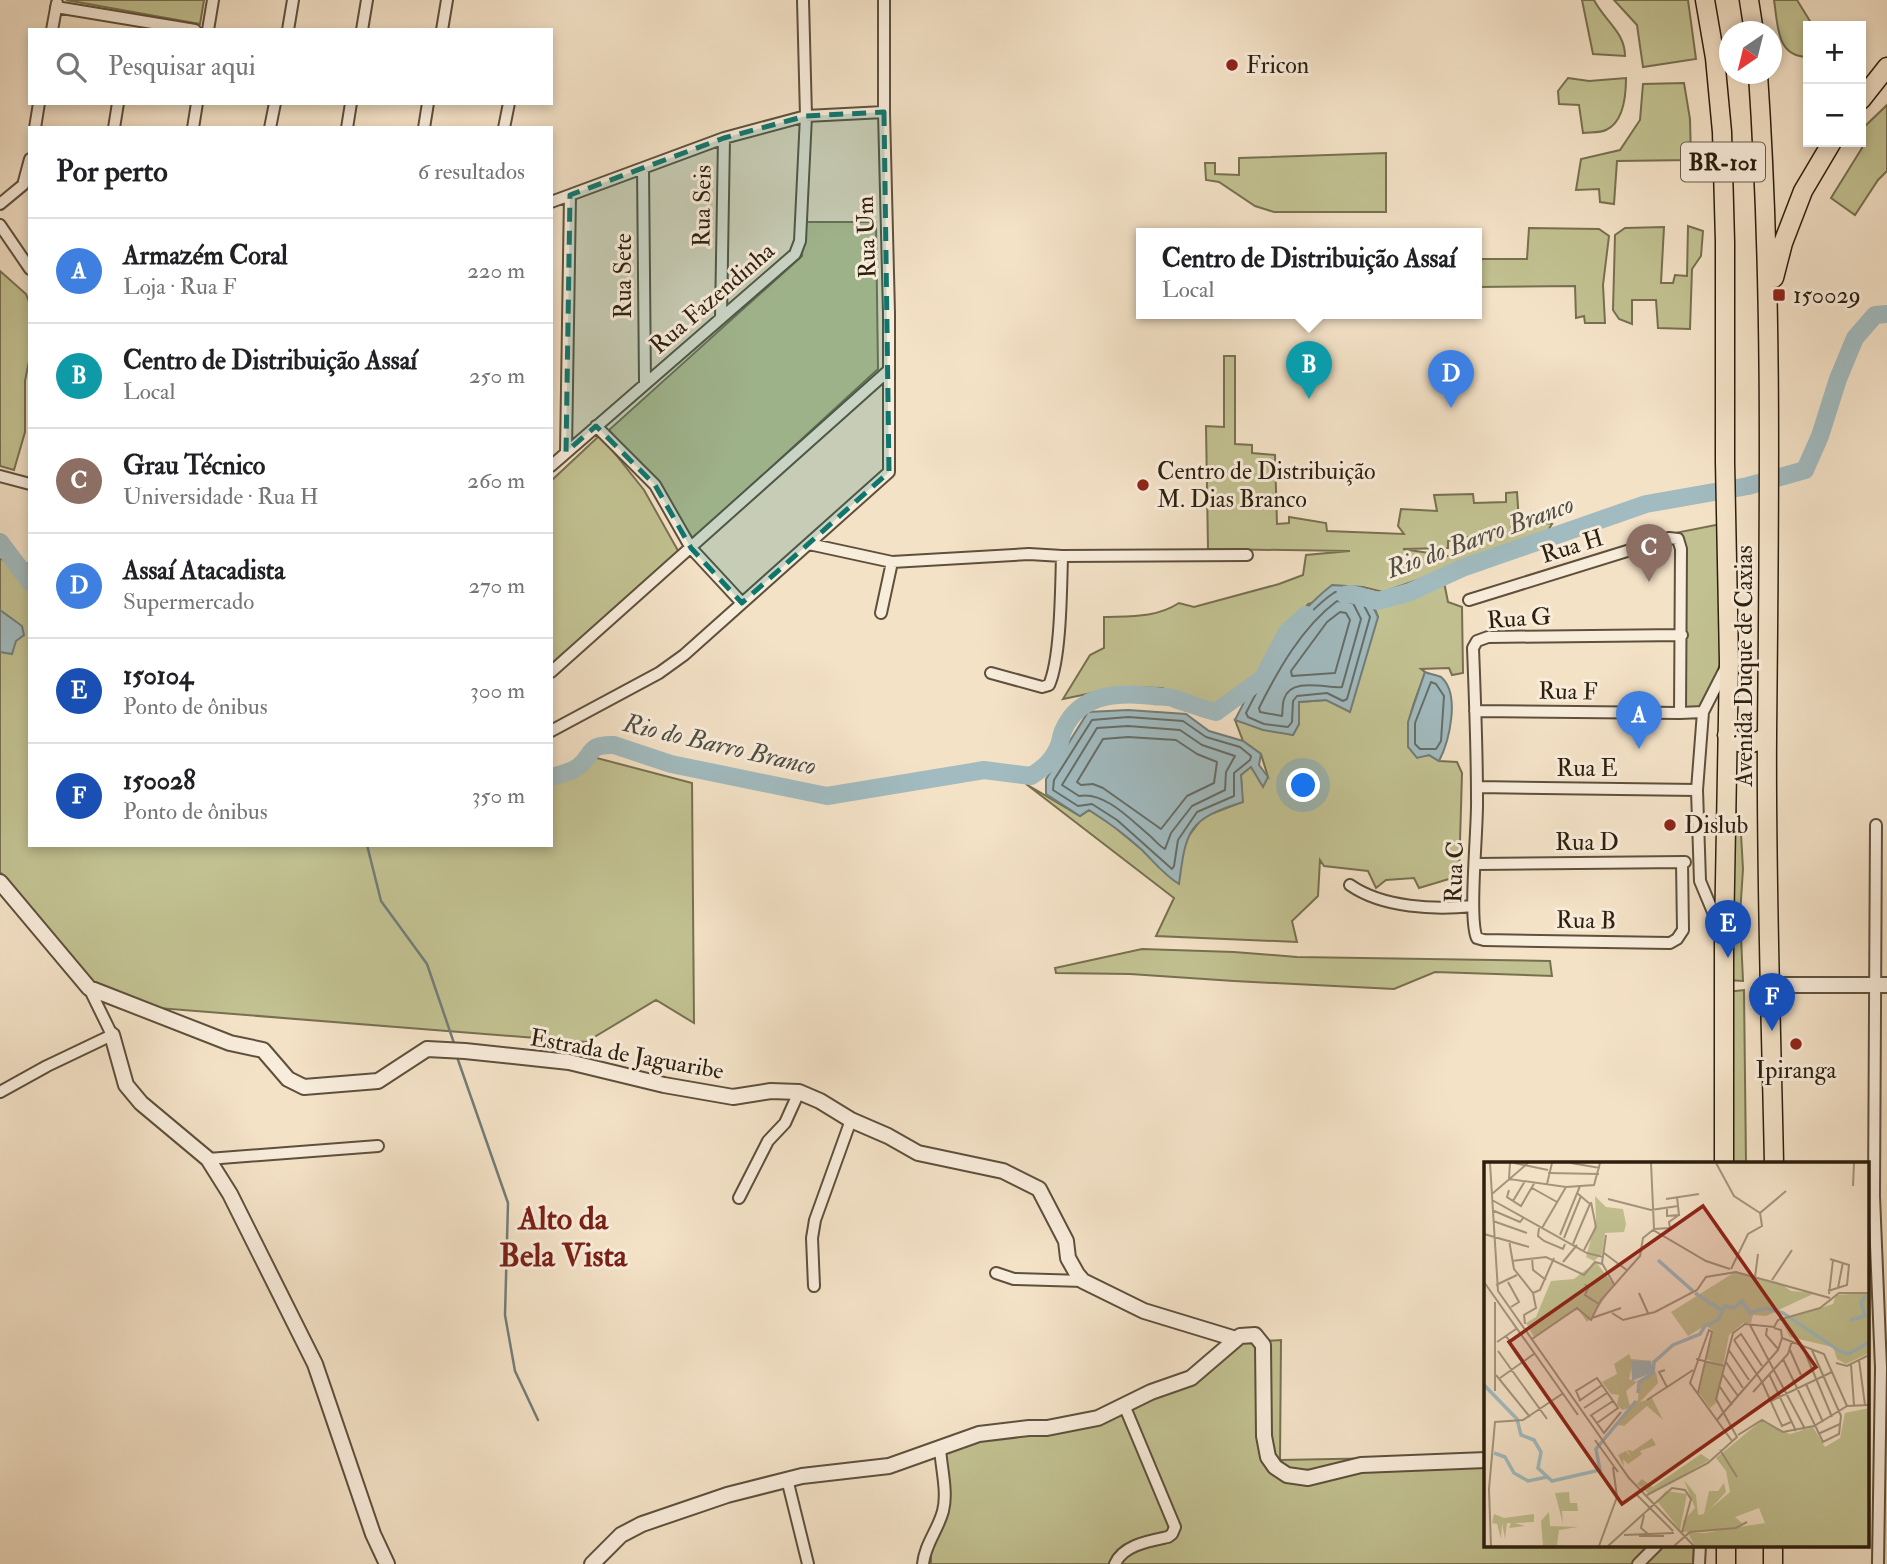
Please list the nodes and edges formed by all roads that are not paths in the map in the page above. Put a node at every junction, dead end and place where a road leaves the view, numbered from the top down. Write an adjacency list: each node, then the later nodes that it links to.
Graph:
1 (213, 0): 14 (street)
2 (293, 0): 15 (street)
3 (367, 0): 16 (street)
4 (447, 0): 17 (street)
5 (803, 0): 29 (street, Rua Fazendinha)
6 (884, 0): 28 (street, Rua Um)
7 (1705, 0): 64 (highway, Avenida Duque de Caxias / BR-101)
8 (1749, 0): 10 (highway)
9 (57, 4): 11 (street); 12 (street)
10 (1752, 21)
11 (133, 25): 13 (street)
12 (52, 28)
13 (170, 28)
14 (208, 28)
15 (288, 28)
16 (362, 28)
17 (442, 28)
18 (1887, 67): 20 (highway)
19 (1759, 84): 46 (highway)
20 (1866, 94)
21 (39, 105): 30 (street)
22 (118, 105): 31 (street)
23 (197, 105): 32 (street)
24 (275, 105): 33 (street)
25 (351, 105): 34 (street)
26 (428, 105): 35 (street)
27 (509, 105): 36 (street)
28 (884, 112): 29 (street); 48 (street, Rua Um)
29 (806, 116): 37 (street); 47 (street, Rua Fazendinha)
30 (35, 126)
31 (114, 126)
32 (193, 126)
33 (270, 126)
34 (347, 126)
35 (424, 126)
36 (504, 126)
37 (724, 138): 40 (street); 47 (street, Rua Seis)
38 (1829, 147): 46 (highway)
39 (28, 166): 43 (street)
40 (643, 168): 41 (street); 49 (street, Rua Sete)
41 (570, 195): 42 (street); 51 (street)
42 (553, 201)
43 (0, 204)
44 (0, 225): 45 (street)
45 (28, 266)
46 (1769, 298): 72 (highway, Avenida Duque de Caxias)
47 (721, 317): 49 (street, Rua Fazendinha)
48 (888, 371): 55 (street, Rua Um); 56 (street)
49 (645, 383): 50 (street, Rua Fazendinha)
50 (596, 426): 51 (street, Rua Fazendinha); 56 (street)
51 (566, 452): 52 (street, Rua Fazendinha)
52 (553, 464)
53 (0, 476): 54 (street)
54 (28, 483)
55 (809, 544): 59 (street); 61 (street)
56 (691, 548): 61 (street); 65 (street)
57 (1247, 555): 58 (street)
58 (1062, 556): 59 (street); 66 (street)
59 (892, 562): 62 (street)
60 (1469, 600): 63 (street, Rua H)
61 (742, 603): 70 (street)
62 (881, 613)
63 (1682, 635): 67 (street, Rua G); 69 (street)
64 (1729, 662): 68 (street, BR-101); 71 (highway, Avenida Duque de Caxias / BR-101)
65 (553, 669)
66 (991, 673)
67 (1475, 711): 69 (street, Rua F); 73 (street, Rua G)
68 (1703, 712): 69 (street, Rua F); 74 (street, BR-101)
69 (1680, 713)
70 (553, 730)
71 (1727, 735): 72 (highway); 83 (highway, Avenida Duque de Caxias / BR-101)
72 (1767, 735): 85 (highway, Avenida Duque de Caxias)
73 (1477, 787): 74 (street, Rua E); 75 (street, Rua G)
74 (1698, 790): 77 (street, BR-101)
75 (1478, 801): 79 (street, Rua C)
76 (1876, 825): 86 (street)
77 (1699, 861): 78 (street, Rua D); 83 (street, BR-101)
78 (1682, 862): 79 (street, Rua D); 84 (street, Rua B)
79 (1476, 864): 82 (street, Rua C)
80 (0, 882): 87 (street, Estrada de Jaguaribe)
81 (1350, 885): 82 (street)
82 (1474, 906): 84 (street, Rua C)
83 (1724, 937): 94 (highway, Avenida Duque de Caxias / BR-101)
84 (1483, 940)
85 (1771, 985): 86 (street); 95 (highway, Avenida Duque de Caxias)
86 (1882, 985): 101 (street)
87 (89, 988): 88 (street); 90 (street, Estrada de Jaguaribe)
88 (112, 1035): 89 (street); 93 (street)
89 (0, 1092)
90 (799, 1092): 91 (street, Estrada de Jaguaribe); 96 (street)
91 (851, 1120): 98 (street, Estrada de Jaguaribe); 99 (street)
92 (378, 1146): 93 (street)
93 (208, 1158): 110 (street)
94 (1724, 1162)
95 (1774, 1162)
96 (739, 1198)
97 (996, 1273): 98 (street)
98 (1083, 1281): 100 (street)
99 (814, 1286)
100 (1236, 1339): 102 (street); 104 (street)
101 (1884, 1368): 119 (street)
102 (1124, 1405): 103 (street); 114 (street)
103 (940, 1448): 105 (street); 113 (street)
104 (1484, 1460)
105 (787, 1479): 111 (street); 112 (street)
106 (1656, 1546): 115 (street)
107 (1700, 1546): 116 (street)
108 (1726, 1546): 117 (highway)
109 (1773, 1546): 118 (highway)
110 (387, 1564)
111 (592, 1564)
112 (808, 1564)
113 (923, 1564)
114 (1115, 1564)
115 (1638, 1564)
116 (1699, 1564)
117 (1726, 1564)
118 (1773, 1564)
119 (1878, 1564)

